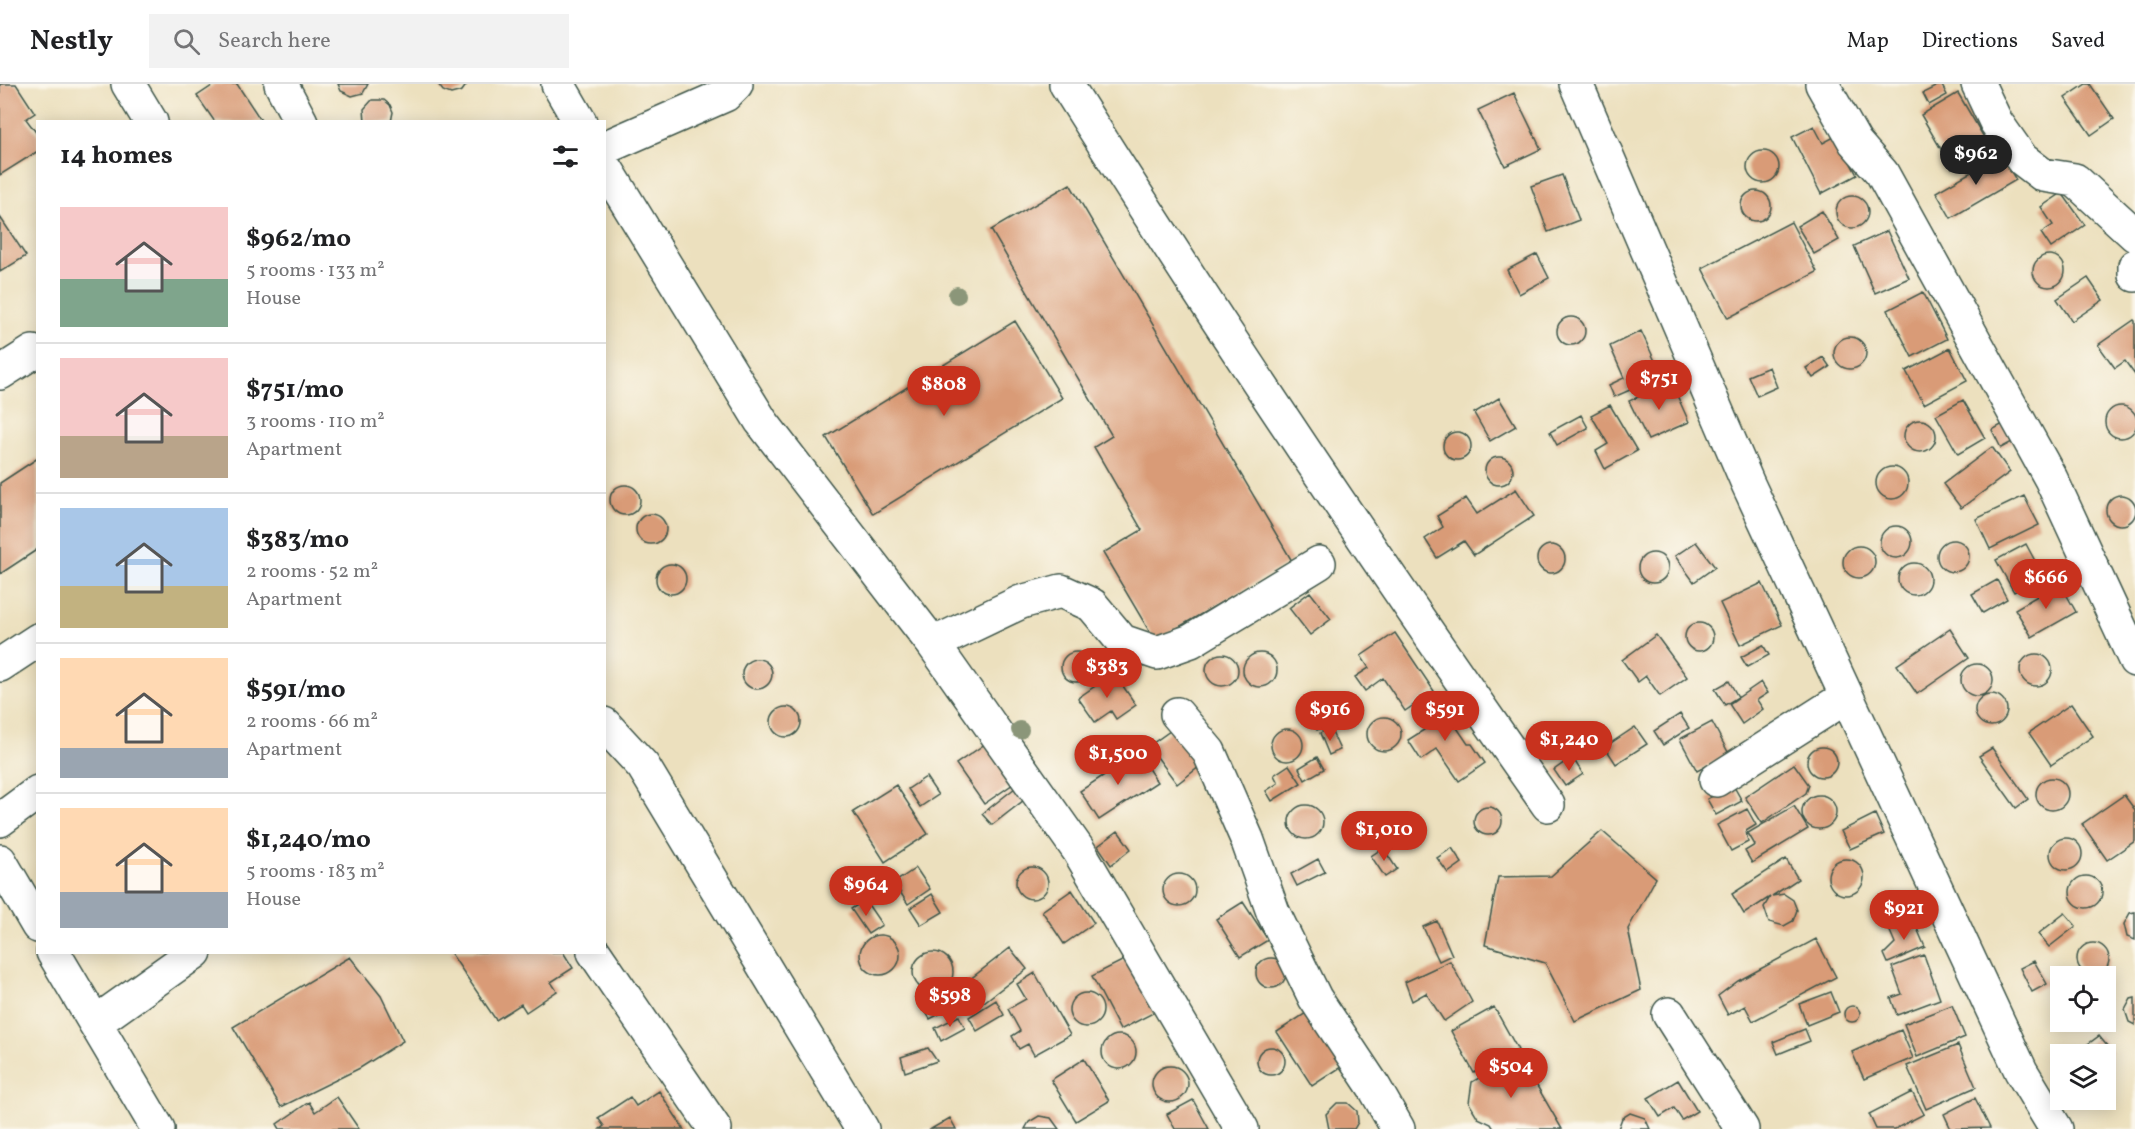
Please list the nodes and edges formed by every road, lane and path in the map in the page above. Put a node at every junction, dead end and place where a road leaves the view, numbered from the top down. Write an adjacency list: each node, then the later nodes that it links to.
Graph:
1 (128, 84): 9 (street)
2 (281, 84): 10 (street)
3 (558, 84): 11 (street)
4 (736, 84): 12 (street)
5 (1066, 84): 29 (street)
6 (1576, 84): 24 (street)
7 (1822, 84): 22 (street)
8 (1978, 84): 14 (street)
9 (150, 120)
10 (300, 120)
11 (579, 120)
12 (606, 147)
13 (606, 168): 21 (street)
14 (2135, 235)
15 (2135, 266): 16 (street)
16 (2135, 275)
17 (33, 352): 18 (street)
18 (0, 373)
19 (1319, 563): 21 (street)
20 (36, 641): 23 (street)
21 (933, 644): 41 (street)
22 (2135, 660)
23 (0, 665)
24 (1846, 697): 27 (street); 44 (street)
25 (1177, 714): 42 (street)
26 (606, 726): 40 (street)
27 (1716, 780)
28 (36, 793): 30 (street)
29 (1548, 805)
30 (0, 820)
31 (0, 861): 32 (street)
32 (36, 923)
33 (54, 954): 37 (street)
34 (192, 954): 37 (street)
35 (595, 954): 39 (street)
36 (1669, 1014): 43 (street)
37 (95, 1023): 38 (street)
38 (158, 1129)
39 (715, 1129)
40 (862, 1129)
41 (1242, 1129)
42 (1398, 1129)
43 (1742, 1129)
44 (2056, 1129)

